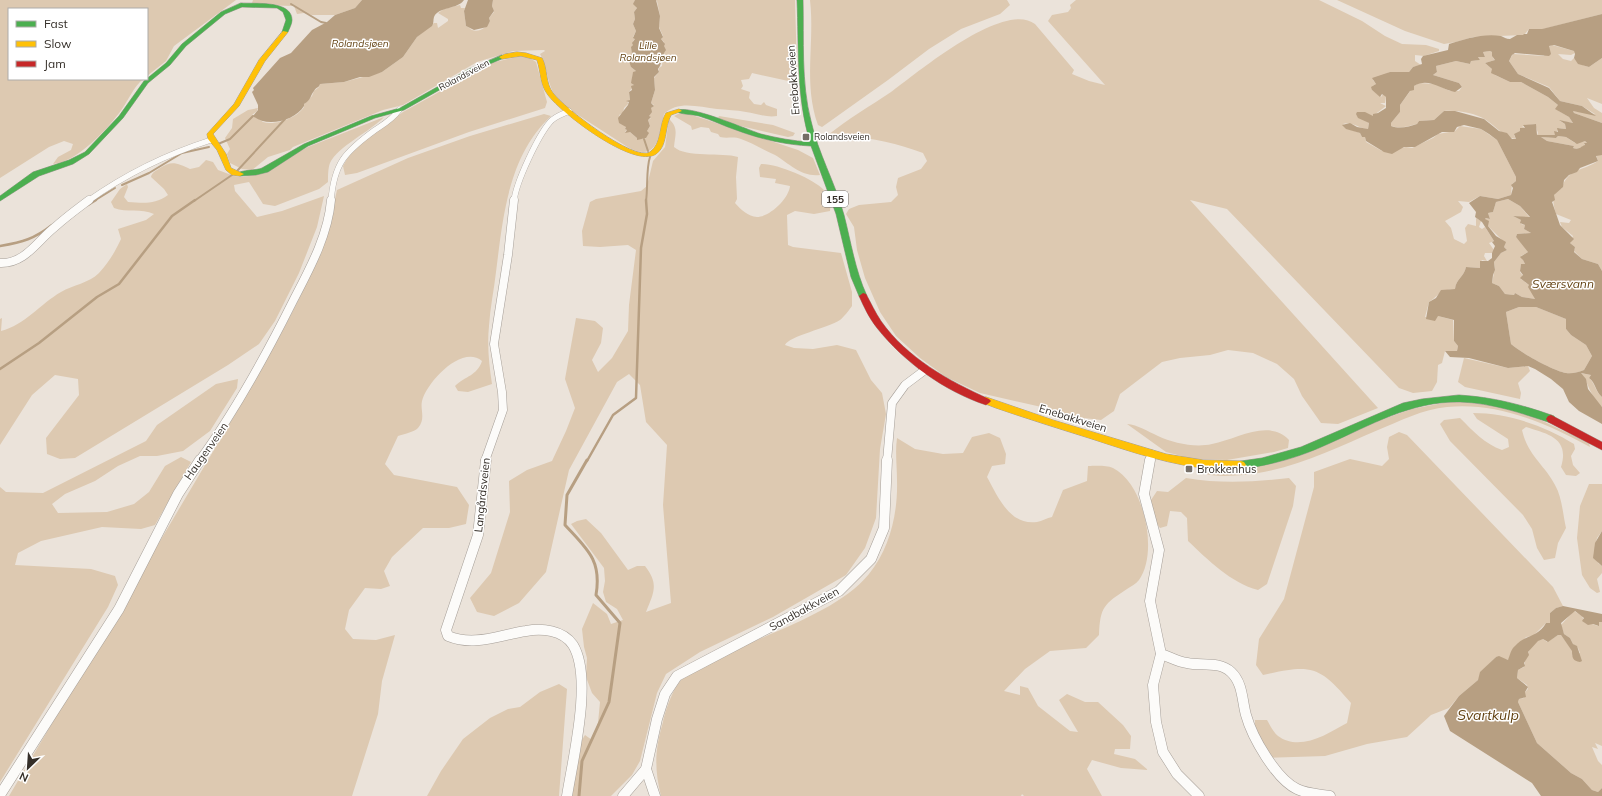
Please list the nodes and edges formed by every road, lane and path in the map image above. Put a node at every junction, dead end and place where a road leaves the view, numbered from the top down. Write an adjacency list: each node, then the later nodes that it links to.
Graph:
1 (800, 0): 5 (street, Enebakkveien / 155)
2 (399, 110): 3 (street, Rolandsveien); 4 (street, Rolandsveien); 13 (street, Haugenveien)
3 (569, 111): 5 (street, Rolandsveien); 14 (street, Langårdsveien)
4 (211, 140): 6 (street); 7 (street)
5 (815, 144): 8 (street, Enebakkveien / 155)
6 (0, 199)
7 (0, 264)
8 (925, 370): 10 (street, Enebakkveien / 155); 12 (street, Sandbakkveien)
9 (1602, 446): 10 (street, Enebakkveien / 155)
10 (1151, 454): 11 (street)
11 (1161, 654): 17 (street); 18 (street)
12 (646, 768): 15 (street, Sandbakkveien); 16 (street)
13 (0, 795)
14 (567, 796)
15 (623, 796)
16 (655, 796)
17 (1199, 796)
18 (1330, 796)

